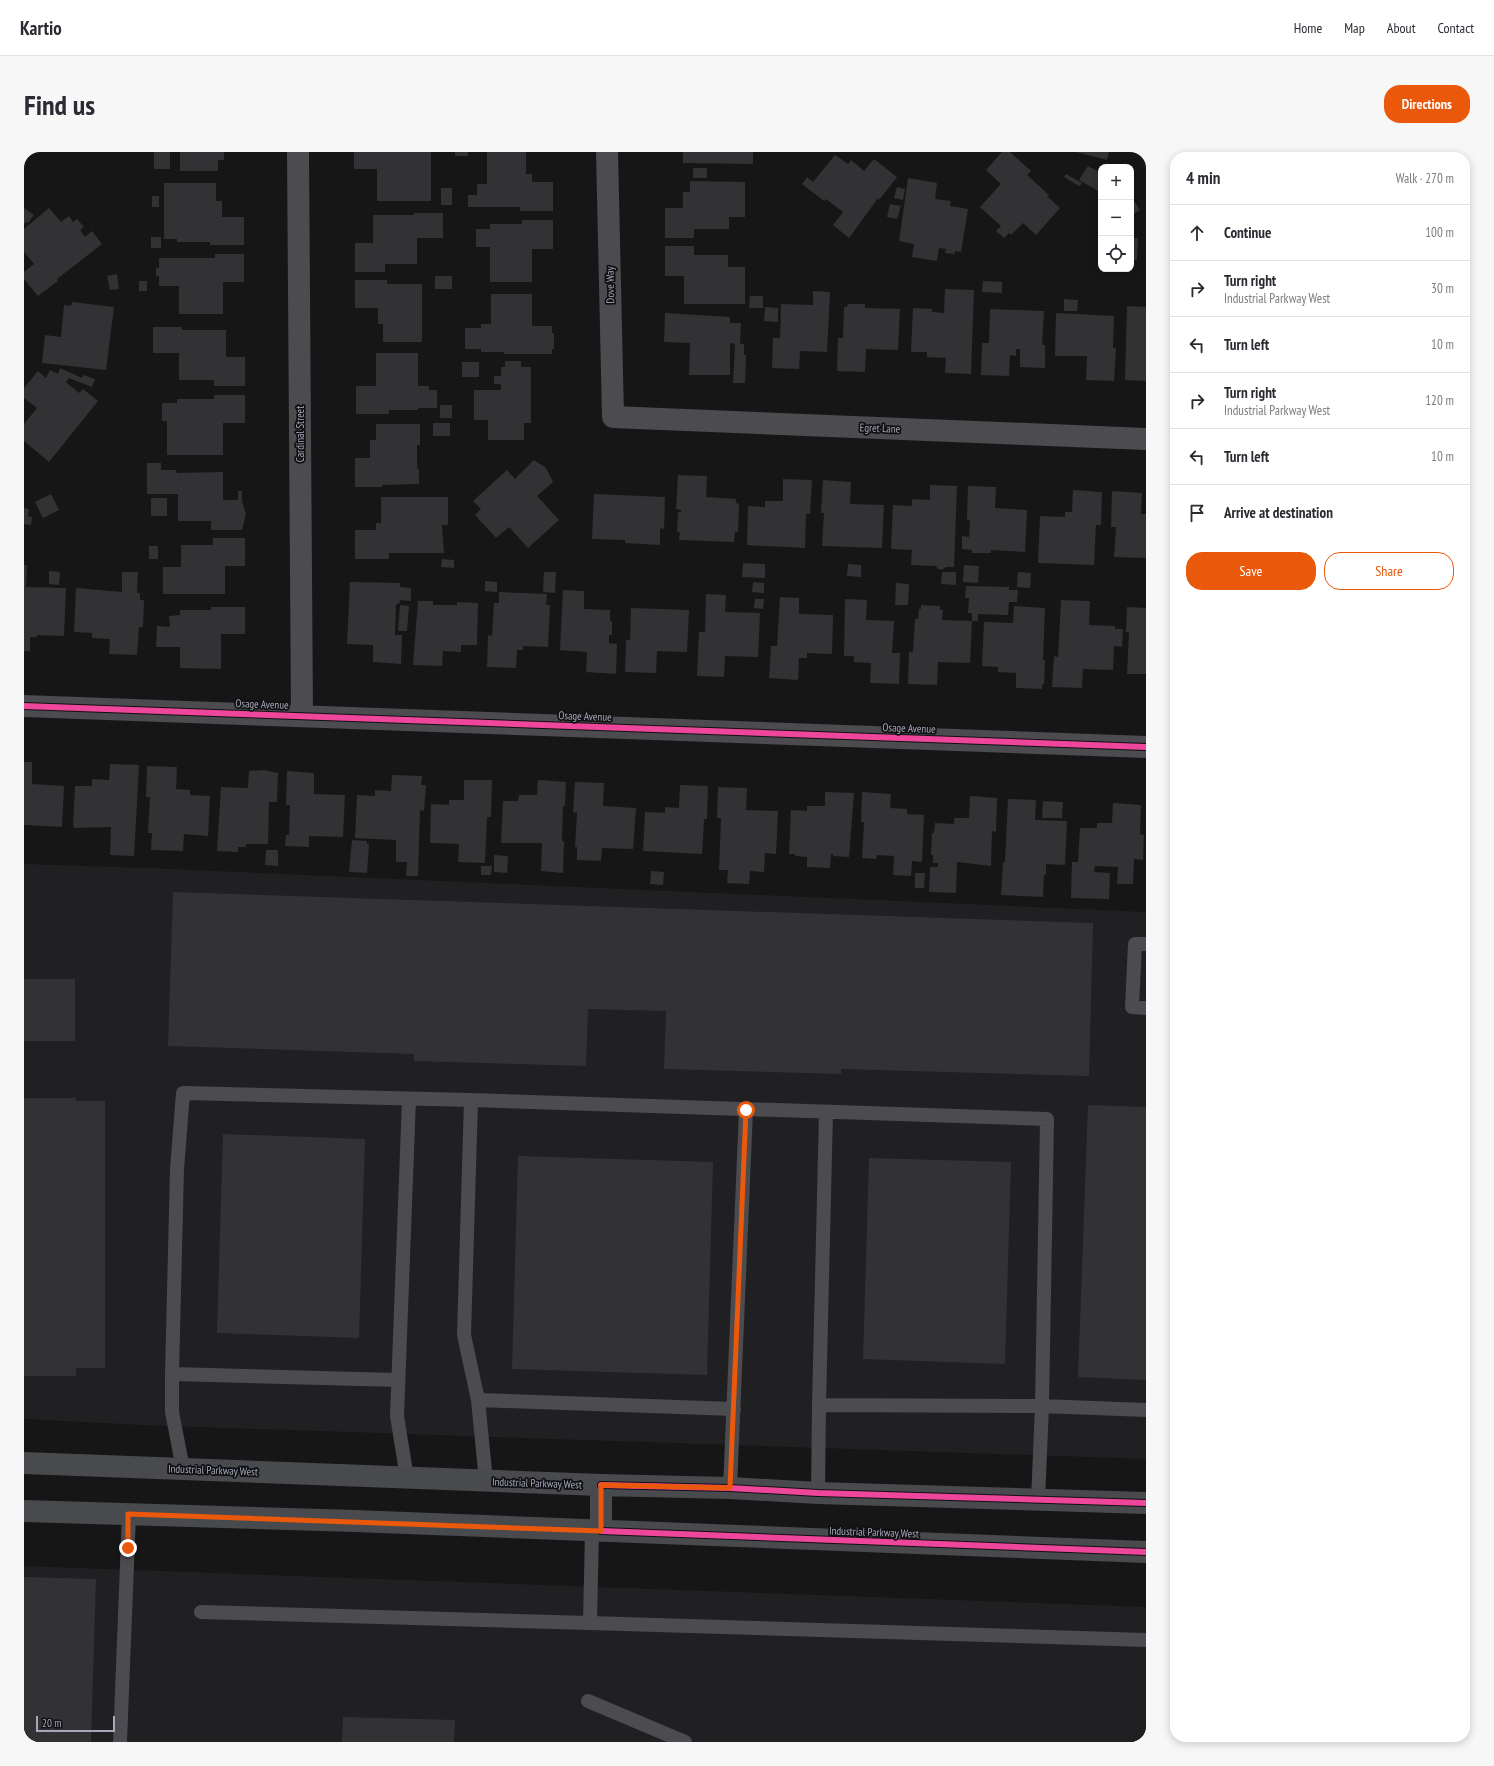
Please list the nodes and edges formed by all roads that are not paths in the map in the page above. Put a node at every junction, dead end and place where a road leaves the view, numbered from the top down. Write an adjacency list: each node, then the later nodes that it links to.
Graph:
1 (298, 152): 6 (street, Cardinal Street)
2 (607, 152): 3 (street, Dove Way)
3 (613, 417): 4 (street, Egret Lane)
4 (1146, 439)
5 (24, 706): 6 (street, Osage Avenue)
6 (302, 715): 7 (street, Osage Avenue)
7 (1146, 747)
8 (1146, 944): 9 (lane)
9 (1146, 1008)
10 (409, 1099): 11 (lane); 14 (lane); 15 (lane)
11 (471, 1100): 12 (lane); 16 (lane)
12 (746, 1110): 13 (lane); 19 (lane)
13 (826, 1112): 17 (lane); 18 (lane)
14 (172, 1374): 15 (lane); 22 (lane)
15 (398, 1380): 23 (lane)
16 (478, 1400): 19 (lane); 24 (lane)
17 (818, 1405): 18 (lane); 27 (lane)
18 (1042, 1406): 20 (lane); 28 (lane)
19 (734, 1409): 26 (lane)
20 (1146, 1410)
21 (24, 1463): 22 (main road, Industrial Parkway West)
22 (183, 1469): 23 (main road, Industrial Parkway West)
23 (407, 1478): 24 (main road, Industrial Parkway West)
24 (486, 1481): 25 (main road, Industrial Parkway West)
25 (601, 1485): 26 (main road, Industrial Parkway West); 32 (main road)
26 (730, 1488): 27 (main road, Industrial Parkway West)
27 (818, 1493): 28 (main road, Industrial Parkway West)
28 (1038, 1500): 29 (main road, Industrial Parkway West)
29 (1146, 1503)
30 (24, 1511): 31 (main road, Industrial Parkway West)
31 (128, 1514): 32 (main road, Industrial Parkway West); 38 (lane)
32 (596, 1531): 33 (main road, Industrial Parkway West); 35 (lane)
33 (1146, 1552)
34 (201, 1612): 35 (lane)
35 (590, 1623): 36 (lane)
36 (1146, 1640)
37 (588, 1701): 39 (lane)
38 (120, 1742)
39 (685, 1742)

